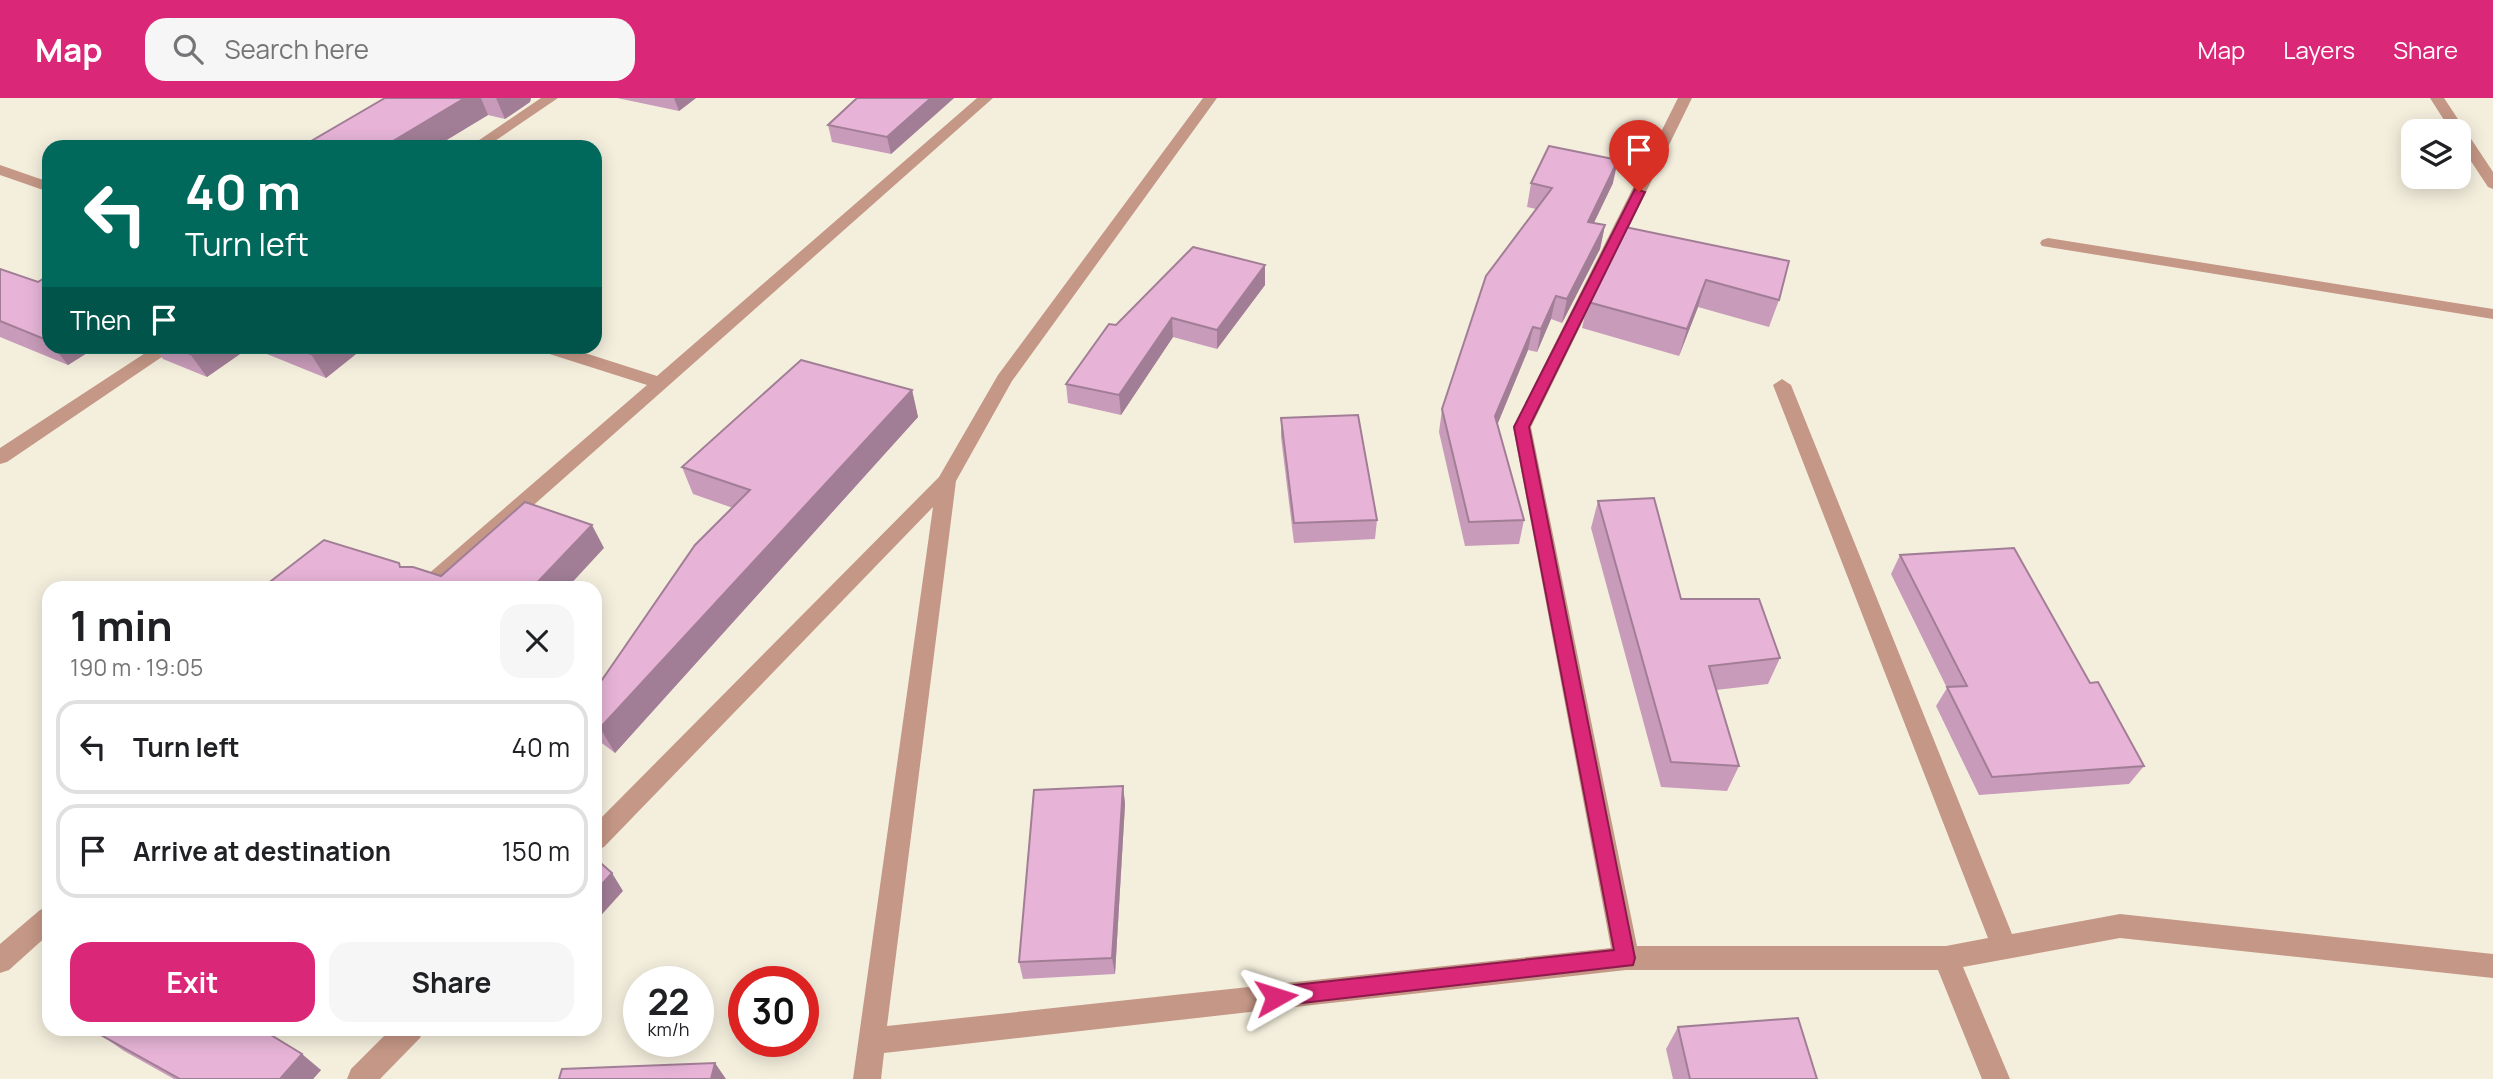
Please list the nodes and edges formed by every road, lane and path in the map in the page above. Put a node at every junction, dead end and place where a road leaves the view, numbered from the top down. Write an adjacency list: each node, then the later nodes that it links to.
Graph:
1 (551, 98): 6 (street)
2 (986, 98): 14 (street)
3 (1210, 98): 17 (street)
4 (1685, 98): 22 (street)
5 (2437, 98): 8 (street)
6 (487, 140)
7 (0, 170): 9 (street)
8 (2493, 184)
9 (42, 185)
10 (2048, 243): 11 (street)
11 (2493, 314)
12 (157, 354): 16 (street)
13 (569, 354): 14 (street)
14 (661, 383): 18 (street)
15 (1782, 385): 21 (street)
16 (0, 457)
17 (946, 481): 19 (street); 27 (street)
18 (434, 581)
19 (602, 833)
20 (42, 924): 24 (street)
21 (2004, 947): 23 (street); 25 (street)
22 (1626, 958): 23 (street); 27 (street)
23 (1945, 958): 30 (street)
24 (0, 961)
25 (2493, 966)
26 (403, 1036): 28 (street)
27 (872, 1041): 29 (street)
28 (361, 1079)
29 (867, 1079)
30 (1996, 1079)

